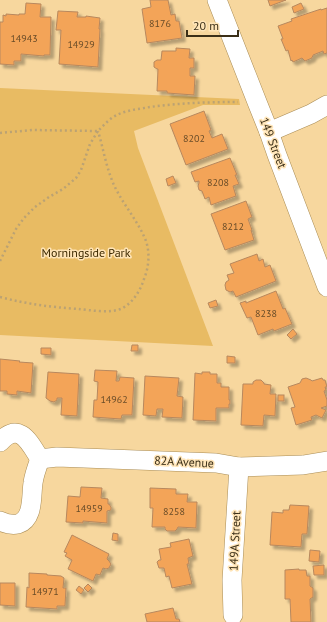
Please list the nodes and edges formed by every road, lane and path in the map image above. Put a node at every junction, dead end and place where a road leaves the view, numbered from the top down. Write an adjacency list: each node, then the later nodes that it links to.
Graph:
1 (217, 0): 2 (street, 149 Street)
2 (257, 102): 4 (path); 5 (street, 149 Street)
3 (327, 106): 5 (street)
4 (98, 130): 6 (path); 7 (path); 9 (path)
5 (269, 132): 8 (street, 149 Street)
6 (0, 133)
7 (0, 261)
8 (327, 287)
9 (0, 297)
10 (0, 442): 11 (street)
11 (40, 459): 13 (street, 82A Avenue); 14 (street)
12 (327, 461): 13 (street, 82A Avenue)
13 (239, 467): 15 (street, 149A Street)
14 (0, 521)
15 (233, 615)

